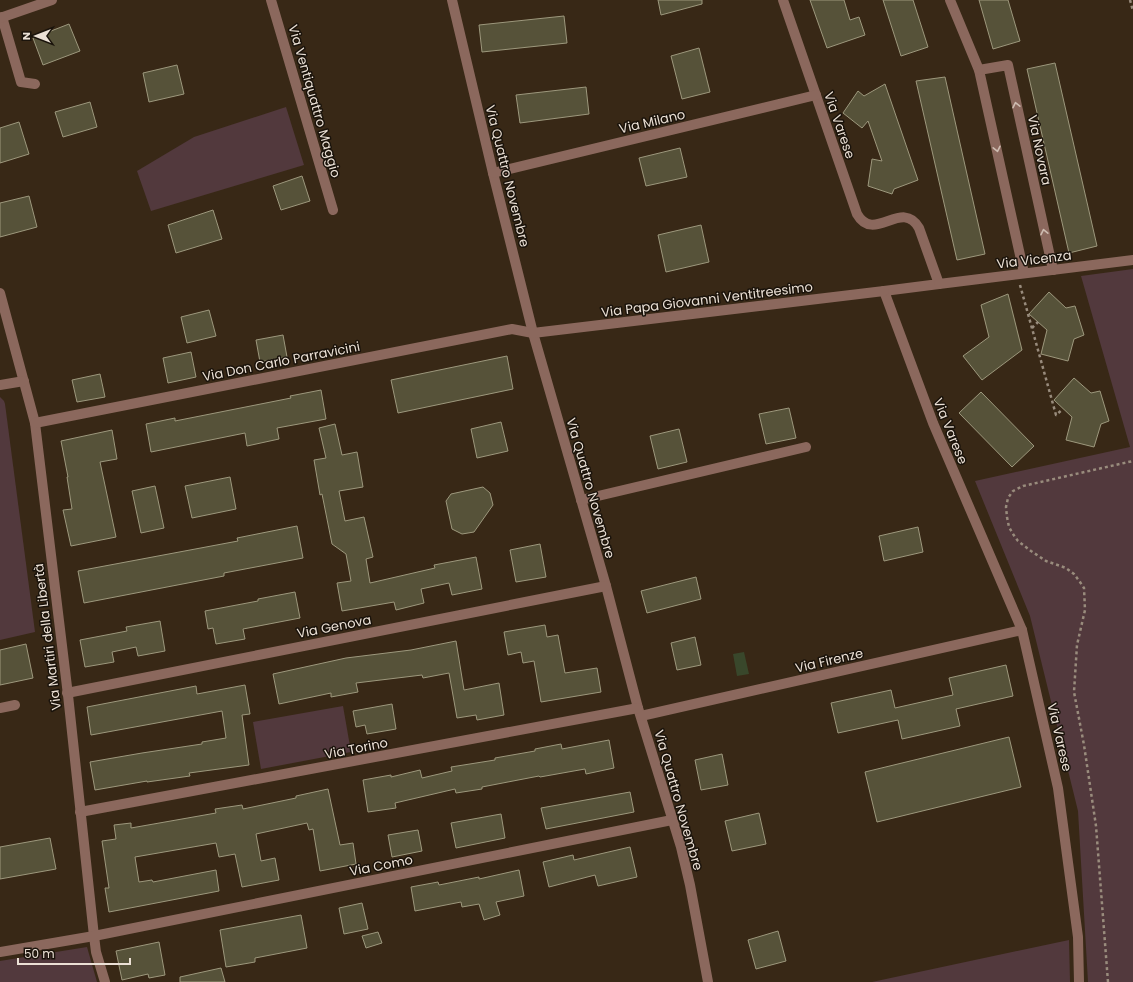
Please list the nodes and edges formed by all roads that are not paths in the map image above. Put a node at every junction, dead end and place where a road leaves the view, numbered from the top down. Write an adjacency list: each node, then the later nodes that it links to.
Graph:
1 (52, 0): 6 (street)
2 (271, 0): 11 (street, Via Ventiquattro Maggio)
3 (452, 0): 10 (street, Via Quattro Novembre)
4 (783, 0): 9 (street, Via Varese)
5 (950, 0): 7 (street)
6 (1, 18): 8 (street)
7 (979, 70): 13 (street, Via Novara, one-way to 7); 14 (street, one-way to 14)
8 (35, 84)
9 (816, 95): 10 (street, Via Milano); 15 (street, Via Varese)
10 (493, 173): 18 (street, Via Quattro Novembre)
11 (333, 210)
12 (1133, 260): 13 (street, Via Vicenza)
13 (1053, 270): 14 (street, Via Vicenza)
14 (1021, 274): 15 (street, Via Vicenza)
15 (939, 284): 16 (street)
16 (884, 291): 18 (street, Via Papa Giovanni Ventitreesimo); 25 (street, Via Varese)
17 (0, 292): 19 (street, Via Martiri della Libertà)
18 (533, 333): 21 (street, Via Don Carlo Parravicini); 23 (street, Via Quattro Novembre)
19 (24, 381): 20 (street); 21 (street, Via Martiri della Libertà)
20 (0, 385)
21 (35, 423): 26 (street, Via Martiri della Libertà)
22 (806, 447): 23 (street)
23 (581, 500): 24 (street, Via Quattro Novembre)
24 (606, 586): 26 (street, Via Genova); 29 (street, Via Quattro Novembre)
25 (1022, 630): 29 (street, Via Firenze); 36 (street, Via Varese)
26 (67, 693): 30 (street, Via Martiri della Libertà)
27 (15, 705): 28 (street)
28 (0, 708)
29 (639, 712): 30 (street, Via Torino); 31 (street, Via Quattro Novembre)
30 (80, 812): 32 (street, Via Martiri della Libertà)
31 (672, 820): 32 (street, Via Como); 35 (street, Via Quattro Novembre)
32 (94, 936): 33 (street, Via Como); 34 (street, Via Martiri della Libertà)
33 (0, 952)
34 (105, 982)
35 (708, 982)
36 (1079, 982)

